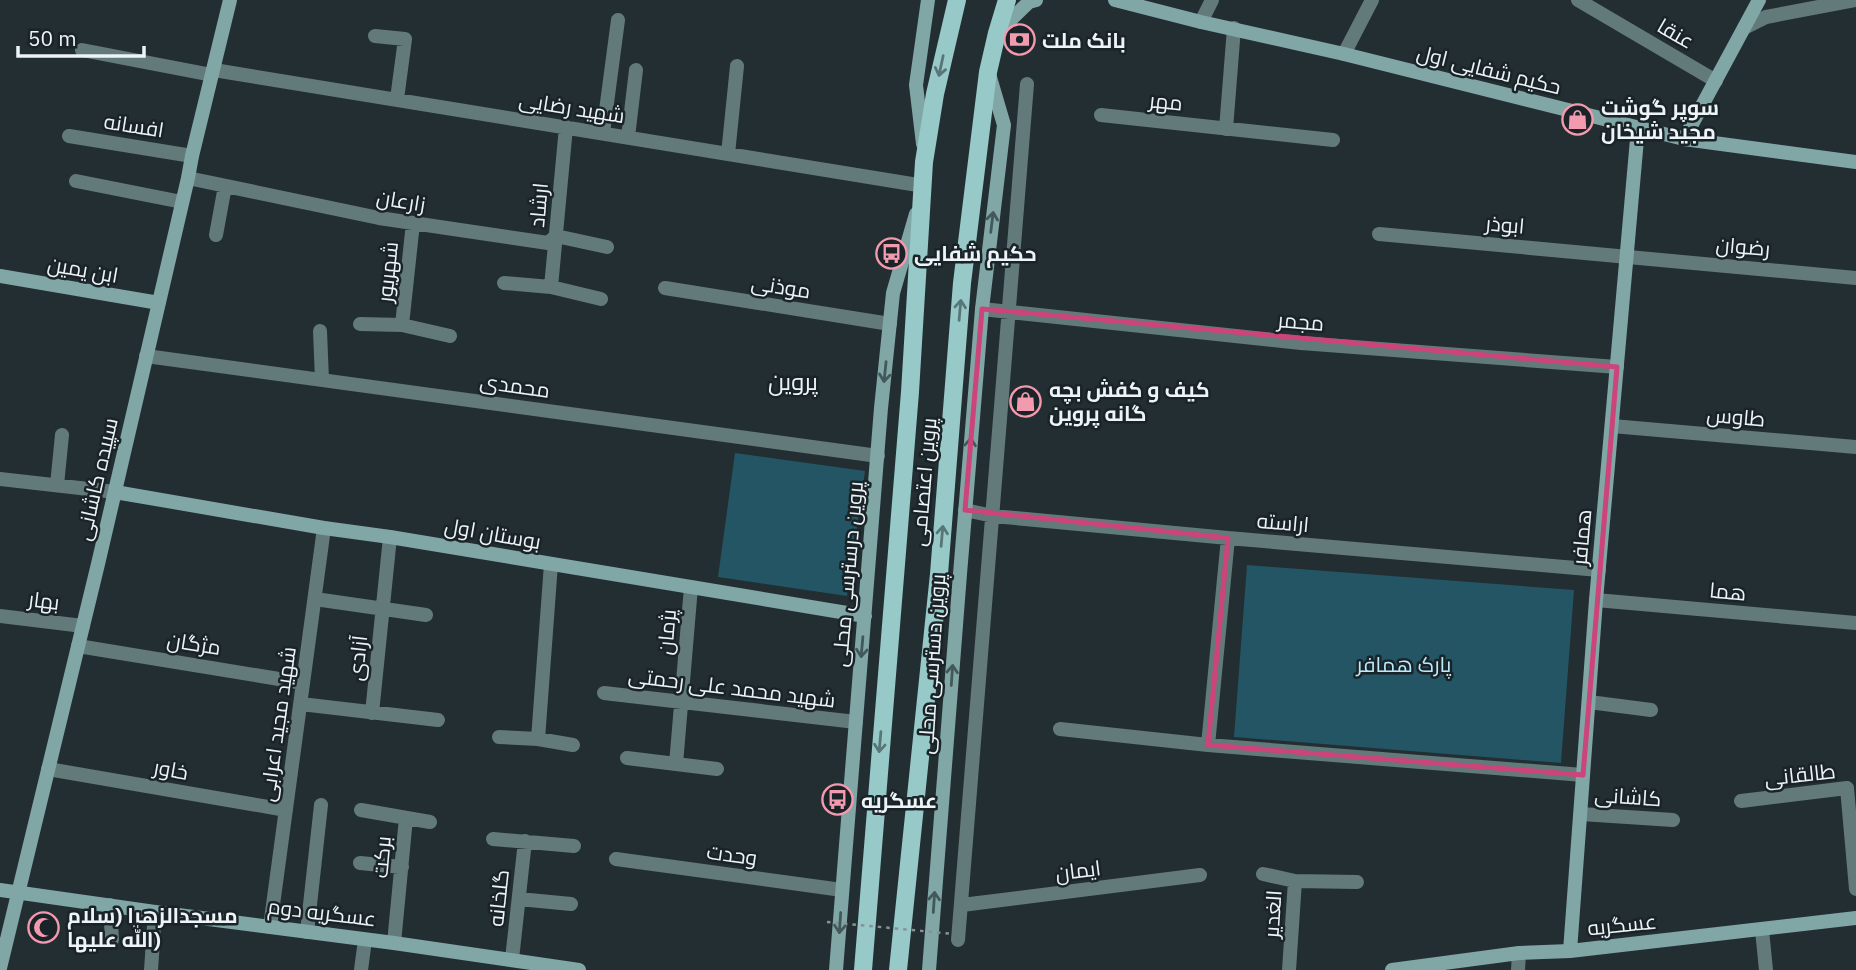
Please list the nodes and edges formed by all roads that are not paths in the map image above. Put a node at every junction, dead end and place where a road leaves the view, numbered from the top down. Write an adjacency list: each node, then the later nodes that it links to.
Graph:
1 (230, 0): 22 (street, سپیده کاشانی)
2 (928, 0): 38 (street)
3 (957, 0): 38 (main road, پروین اعتصامی, one-way to 38)
4 (1007, 0): 16 (main road, پروین اعتصامی)
5 (1036, 0): 16 (street)
6 (1115, 0): 13 (street, حکیم شفایی اول)
7 (1212, 0): 13 (street)
8 (1372, 0): 19 (street)
9 (1578, 0): 24 (street, عنقا)
10 (1759, 0): 15 (street)
11 (1855, 0): 15 (street)
12 (618, 20): 31 (street)
13 (1201, 22): 14 (street, حکیم شفایی اول)
14 (1234, 28): 19 (street, حکیم شفایی اول); 30 (street)
15 (1744, 28): 24 (street)
16 (997, 33): 23 (main road, پروین اعتصامی)
17 (375, 36): 26 (street)
18 (82, 50): 22 (street, شهید رضایی)
19 (1344, 54): 29 (street, حکیم شفایی اول)
20 (737, 66): 36 (street)
21 (636, 70): 33 (street)
22 (213, 72): 26 (street, شهید رضایی); 37 (street, سپیده کاشانی)
23 (988, 72): 58 (street, پروین دسترسی محلی, one-way to 23); 158 (main road, پروین اعتصامی, one-way to 23)
24 (1716, 81): 34 (street)
25 (1027, 84): 59 (street)
26 (397, 99): 28 (street, شهید رضایی)
27 (1101, 116): 30 (street, مهر)
28 (566, 127): 31 (street, شهید رضایی); 48 (street, ارشاد)
29 (1638, 128): 34 (street, حکیم شفایی اول); 50 (street, همافر)
30 (1226, 129): 35 (street, مهر)
31 (603, 133): 33 (street, شهید رضایی)
32 (69, 136): 37 (street, افسانه)
33 (628, 137): 36 (street, شهید رضایی)
34 (1684, 139): 39 (street, حکیم شفایی اول)
35 (1333, 140)
36 (728, 154): 43 (street, شهید رضایی)
37 (192, 156): 40 (street, سپیده کاشانی)
38 (925, 162): 43 (main road, پروین اعتصامی)
39 (1856, 162)
40 (188, 178): 42 (street, زارعان); 44 (street, سپیده کاشانی)
41 (76, 181): 44 (street)
42 (225, 186): 45 (street, زارعان); 47 (street)
43 (923, 186): 61 (street, پروین درسترسی محلی); 157 (main road, پروین اعتصامی, one-way to 157)
44 (182, 202): 57 (street, سپیده کاشانی)
45 (413, 223): 48 (street, زارعان); 62 (street, شهریور)
46 (1379, 234): 50 (street, ابوذر)
47 (216, 236)
48 (556, 236): 49 (street, زارعان); 54 (street, ارشاد)
49 (607, 247)
50 (1627, 257): 52 (street, رضوان); 66 (street, همافر)
51 (0, 276): 57 (street, ابن یمین)
52 (1856, 278)
53 (504, 284): 54 (street)
54 (551, 287): 56 (street)
55 (665, 288): 61 (street, موذنی)
56 (601, 299)
57 (159, 303): 65 (street, سپیده کاشانی)
58 (982, 310): 59 (street, مجمر); 75 (street, پروین دسترسی محلی, one-way to 58)
59 (1009, 311): 66 (street, مجمر); 76 (street)
60 (360, 324): 62 (street)
61 (890, 324): 71 (street, پروین درسترسی محلی, one-way to 71)
62 (402, 326): 64 (street)
63 (320, 331): 67 (street)
64 (450, 336)
65 (146, 356): 67 (street, محمدی); 74 (street, سپیده کاشانی)
66 (1617, 367): 68 (street, همافر)
67 (322, 380): 71 (street, محمدی)
68 (1612, 426): 70 (street, طاوس); 81 (street, همافر)
69 (62, 435): 73 (street)
70 (1856, 447)
71 (878, 456): 88 (street, پروین درسترسی محلی)
72 (0, 479): 73 (street)
73 (57, 485): 74 (street)
74 (114, 492): 77 (street, بوستان اول); 90 (street, سپیده کاشانی)
75 (965, 510): 76 (street, اراسته); 143 (street, پروین دسترسی محلی, one-way to 75)
76 (993, 516): 79 (street, اراسته); 137 (street)
77 (324, 528): 78 (street, بوستان اول); 83 (street, شهید مجید اعرابی)
78 (390, 537): 80 (street, بوستان اول); 85 (street, آزادی)
79 (1228, 538): 81 (street, اراسته); 105 (street)
80 (551, 564): 82 (street, بوستان اول); 103 (street)
81 (1599, 570): 84 (street, همافر)
82 (691, 587): 88 (street, بوستان اول); 94 (street, پژمان)
83 (315, 599): 85 (street, آزادی); 92 (street, شهید مجید اعرابی)
84 (1596, 600): 89 (street, هما); 95 (street, همافر)
85 (383, 609): 86 (street, آزادی); 98 (street, آزادی)
86 (426, 615)
87 (0, 616): 90 (street, بهار)
88 (865, 616): 100 (street, پروین درسترسی محلی, one-way to 100)
89 (1856, 623)
90 (83, 626): 91 (street, سپیده کاشانی)
91 (78, 646): 92 (street, مژگان); 108 (street, سپیده کاشانی)
92 (303, 682): 96 (street, شهید مجید اعرابی)
93 (604, 693): 94 (street, شهید محمد علی رحمتی)
94 (681, 702): 100 (street, شهید محمد علی رحمتی); 107 (street, پژمان)
95 (1590, 702): 97 (street); 110 (street, همافر)
96 (300, 704): 98 (street); 114 (street, شهید مجید اعرابی)
97 (1651, 710)
98 (372, 713): 99 (street)
99 (438, 720)
100 (856, 722): 132 (street, پروین درسترسی محلی)
101 (1060, 729): 105 (street)
102 (499, 737): 103 (street)
103 (538, 739): 104 (street)
104 (573, 744)
105 (1208, 745): 110 (street)
106 (627, 758): 107 (street)
107 (676, 764): 109 (street)
108 (48, 769): 114 (street, خاور); 133 (street, سپیده کاشانی)
109 (717, 769)
110 (1583, 775): 116 (street, همافر)
111 (1851, 787): 112 (street, طالقانی); 130 (street, طالقانی)
112 (1741, 801)
113 (321, 805): 142 (street)
114 (286, 810): 140 (street, شهید مجید اعرابی)
115 (361, 810): 117 (street)
116 (1581, 814): 118 (street, کاشانی); 148 (street, همافر)
117 (406, 818): 119 (street); 125 (street, برکت)
118 (1673, 820)
119 (430, 822)
120 (494, 839): 121 (street)
121 (525, 841): 122 (street); 134 (street, گلخانه)
122 (574, 846)
123 (617, 859): 132 (street, وحدت)
124 (360, 863): 125 (street)
125 (402, 867): 147 (street, برکت)
126 (1264, 874): 128 (street)
127 (1200, 876): 137 (street, ایمان)
128 (1295, 881): 129 (street, الغدیر); 161 (street, الغدیر)
129 (1357, 882)
130 (1856, 889)
131 (0, 890): 133 (street, عسگریه دوم)
132 (842, 890): 156 (street, پروین درسترسی محلی, one-way to 156)
133 (18, 892): 136 (street, عسگریه دوم); 150 (street, سپیده کاشانی)
134 (519, 899): 135 (street); 151 (street, گلخانه)
135 (571, 904)
136 (110, 905): 138 (street, عسگریه دوم); 145 (street)
137 (962, 905): 144 (street)
138 (155, 912): 140 (street, عسگریه دوم); 153 (street)
139 (1856, 918): 141 (street, عسگریه)
140 (270, 927): 142 (street, عسگریه دوم)
141 (1762, 930): 148 (street, عسگریه); 164 (street)
142 (307, 932): 146 (street, عسگریه دوم)
143 (932, 933): 159 (street, پروین دسترسی محلی); 160 (street)
144 (956, 937)
145 (112, 940)
146 (365, 940): 147 (street, عسگریه دوم); 154 (street)
147 (394, 943): 151 (street, عسگریه دوم)
148 (1570, 951): 149 (street, عسگریه)
149 (1519, 953): 152 (street, عسگریه); 163 (street)
150 (1, 958)
151 (512, 959): 155 (street, عسگریه دوم)
152 (1445, 967): 162 (street, عسگریه)
153 (152, 970)
154 (361, 970)
155 (572, 970)
156 (836, 970)
157 (863, 970)
158 (898, 970)
159 (929, 970)
160 (935, 970)
161 (1289, 970)
162 (1392, 970)
163 (1518, 970)
164 (1766, 970)

